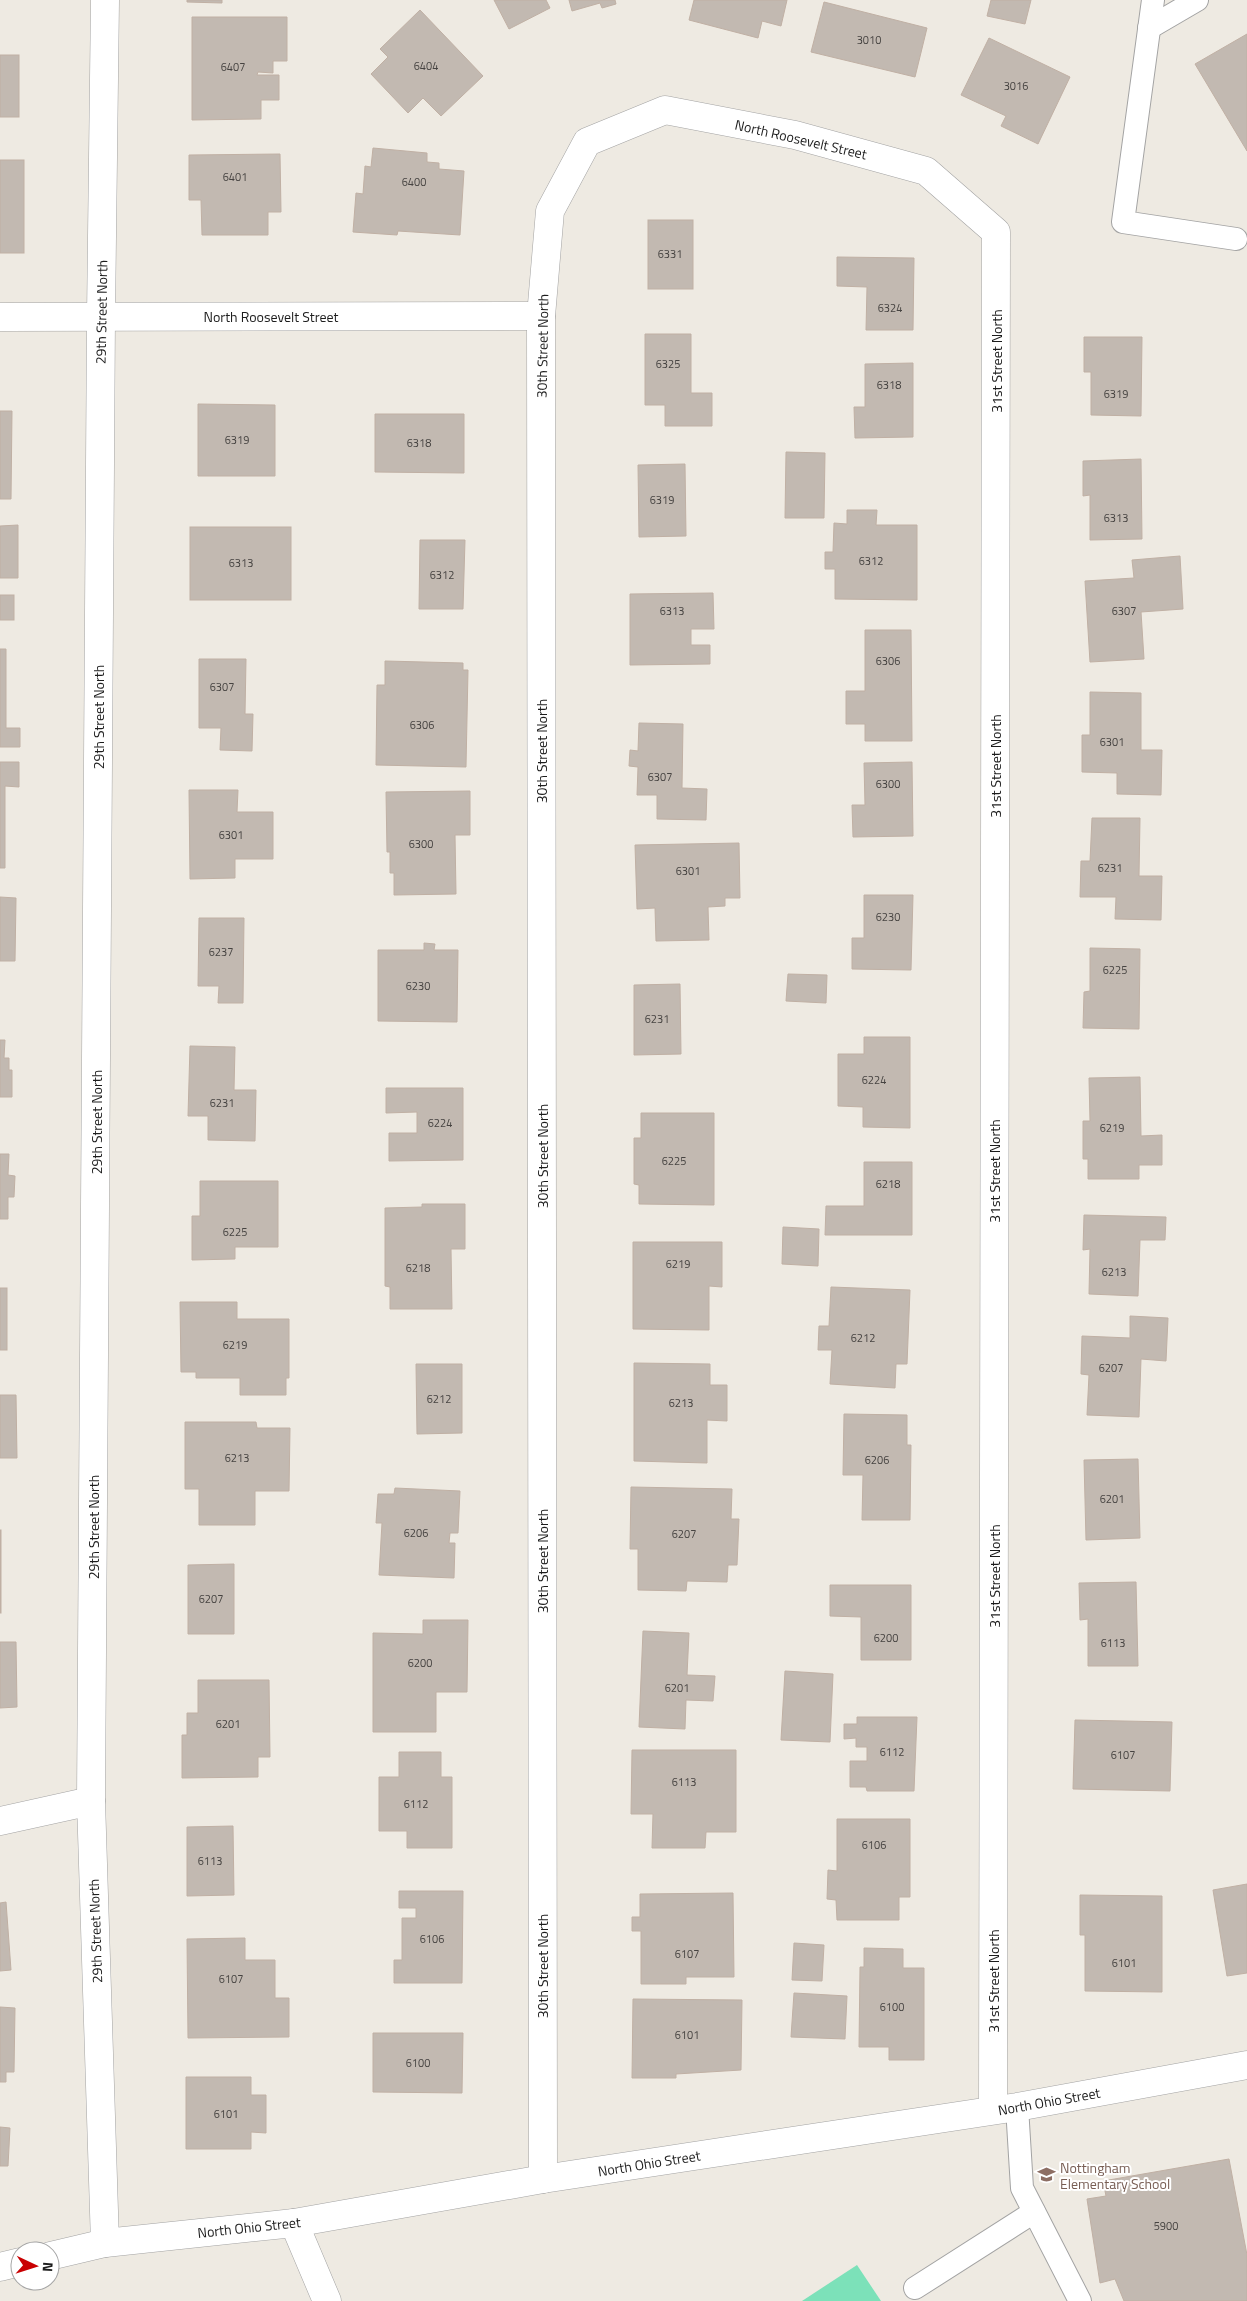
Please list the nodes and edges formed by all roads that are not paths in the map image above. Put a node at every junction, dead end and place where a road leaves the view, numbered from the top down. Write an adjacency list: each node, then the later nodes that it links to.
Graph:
1 (105, 0): 8 (street, 29th Street North)
2 (1153, 0): 4 (lane)
3 (1197, 0): 4 (lane)
4 (1149, 28): 7 (lane)
5 (587, 142): 6 (street, North Roosevelt Street); 9 (street, 30th Street North)
6 (996, 232): 14 (street, 31st Street North)
7 (1236, 239)
8 (101, 316): 9 (street, North Roosevelt Street); 10 (street, North Roosevelt Street); 11 (street, 29th Street North)
9 (541, 316): 15 (street, 30th Street North)
10 (0, 318)
11 (91, 1801): 12 (street); 18 (street, 29th Street North)
12 (0, 1821)
13 (1247, 2065): 14 (street, North Ohio Street)
14 (1005, 2109): 15 (street, North Ohio Street); 16 (lane)
15 (543, 2180): 17 (street, North Ohio Street)
16 (1034, 2212): 20 (lane); 22 (lane)
17 (294, 2223): 18 (street, North Ohio Street); 21 (street)
18 (105, 2243): 19 (street, North Ohio Street)
19 (60, 2254)
20 (915, 2288)
21 (327, 2301)
22 (1080, 2301)

